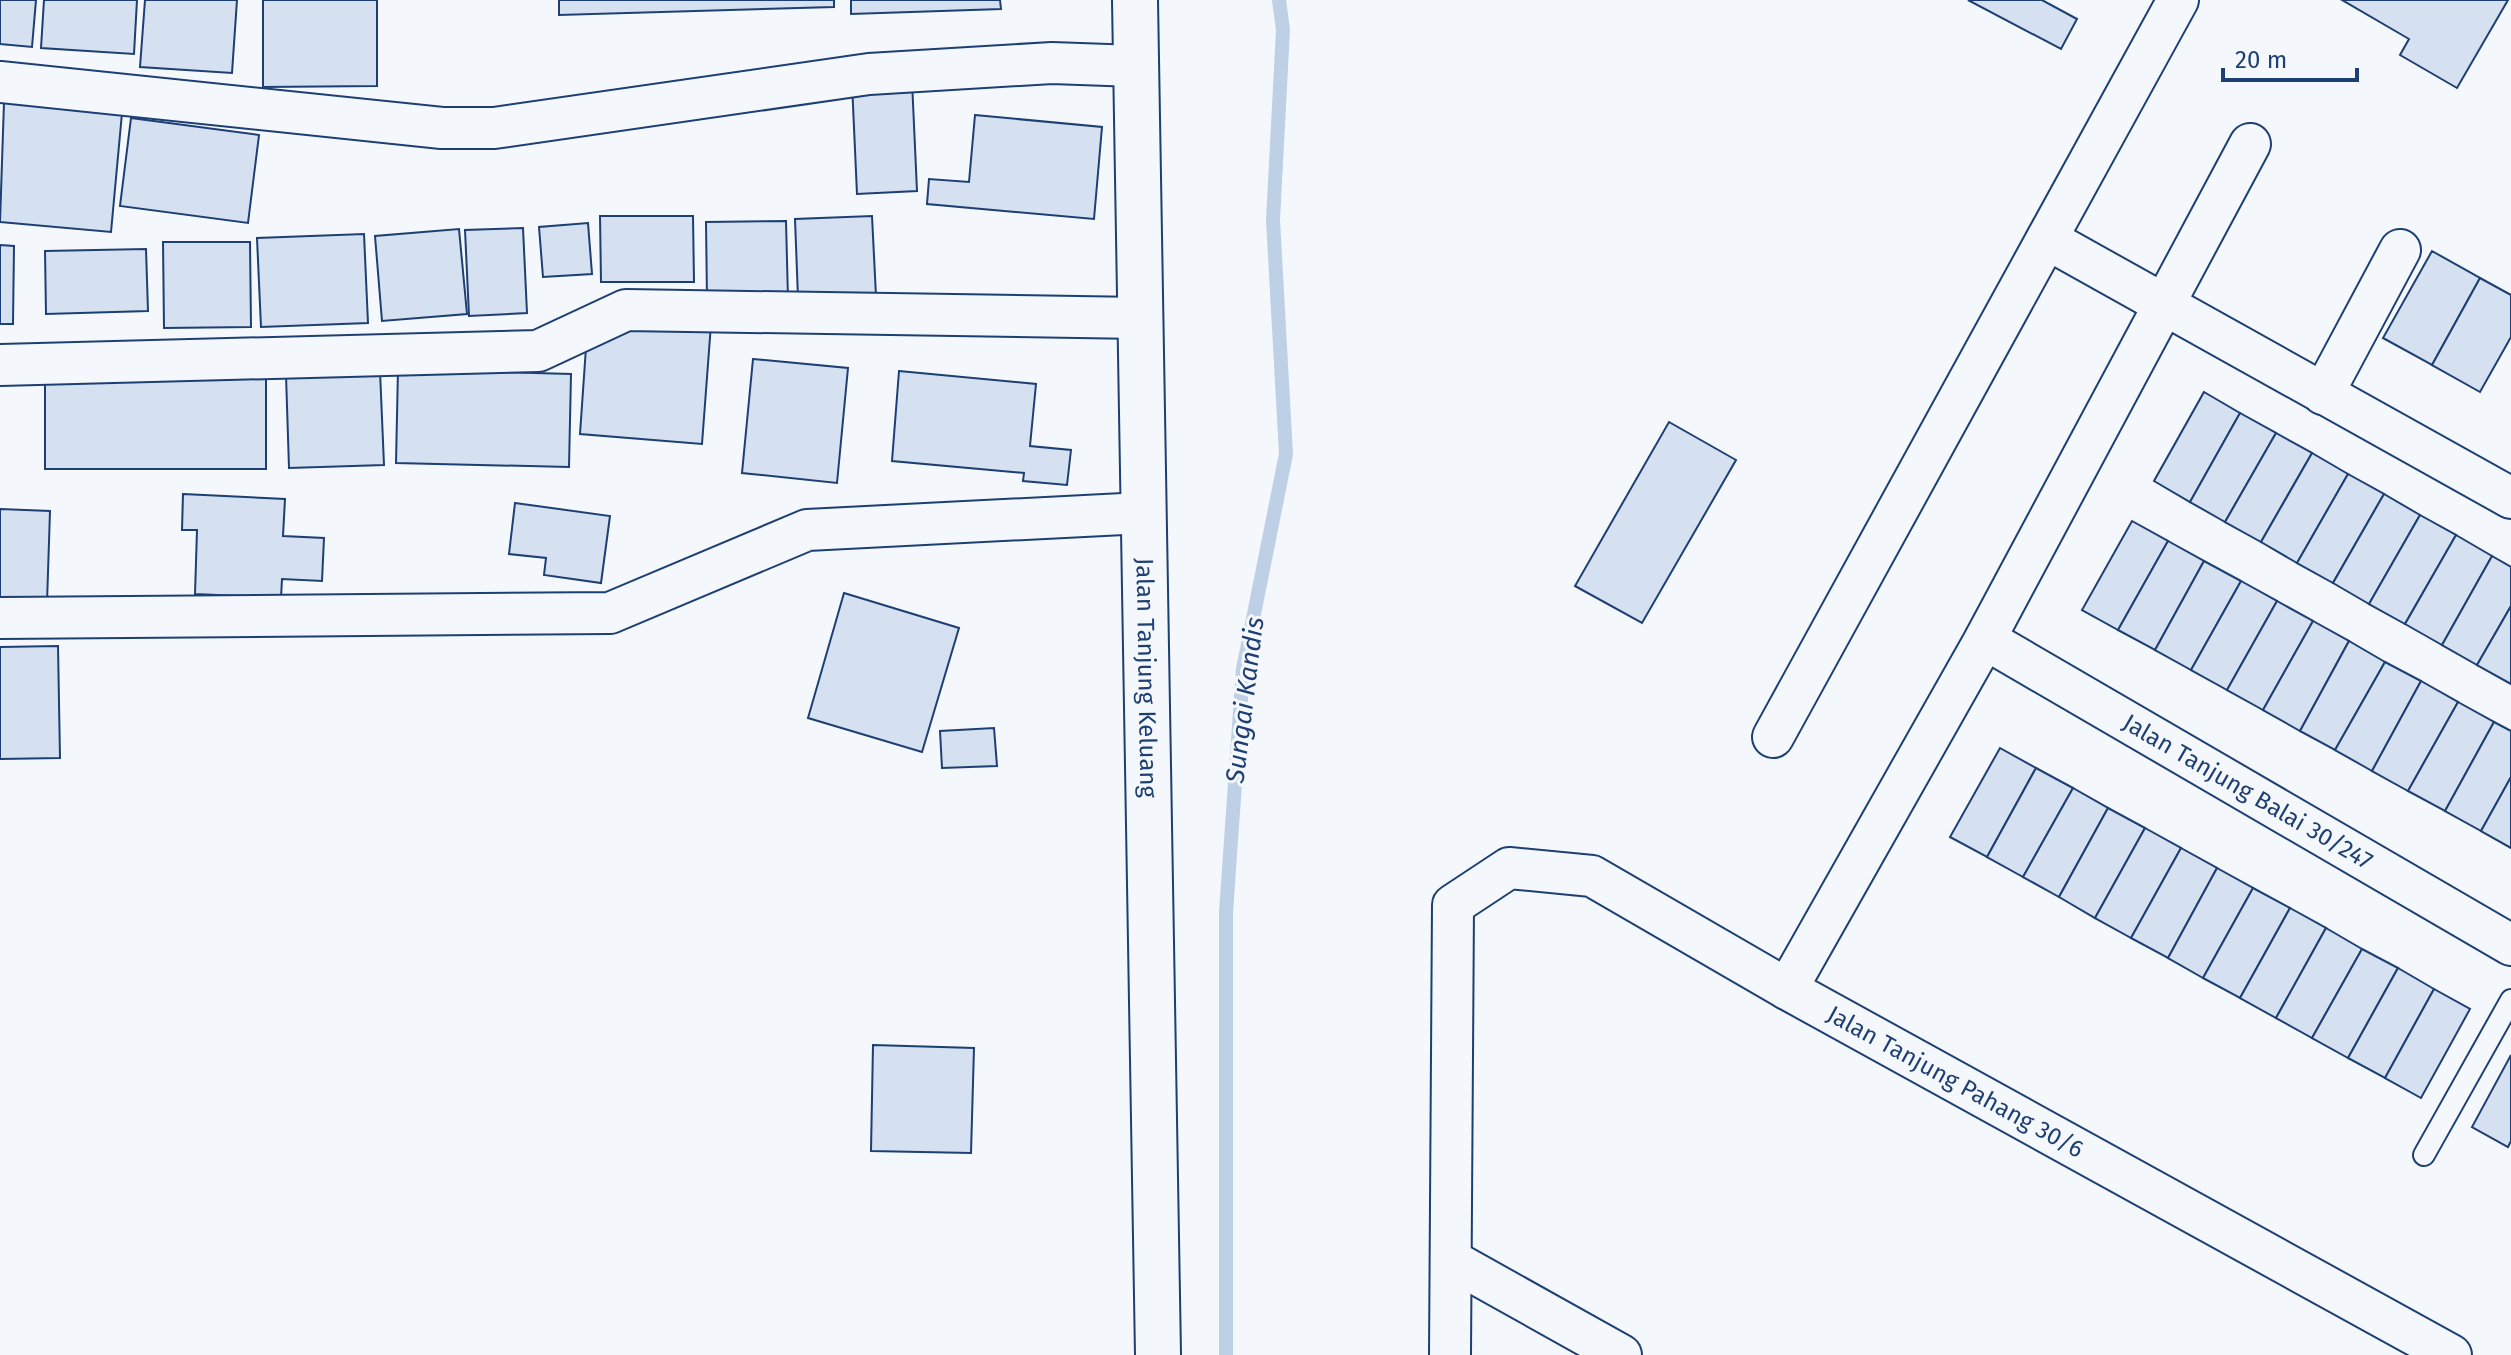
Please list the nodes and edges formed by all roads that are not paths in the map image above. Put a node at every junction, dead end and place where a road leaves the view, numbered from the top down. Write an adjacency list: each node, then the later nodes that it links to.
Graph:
1 (1135, 0): 3 (main road, Jalan Tanjung Keluang)
2 (2178, 0): 6 (street)
3 (1122, 66): 4 (street); 9 (main road, Jalan Tanjung Keluang)
4 (0, 82)
5 (2250, 144): 8 (street)
6 (2047, 239): 8 (street); 16 (street)
7 (2400, 250): 11 (street)
8 (2163, 304): 11 (street); 15 (street)
9 (1123, 318): 10 (street); 13 (main road, Jalan Tanjung Keluang)
10 (0, 365)
11 (2323, 394): 12 (street)
12 (2511, 498)
13 (1106, 514): 14 (street); 22 (main road, Jalan Tanjung Keluang)
14 (0, 618)
15 (1985, 639): 17 (street, Jalan Tanjung Balai 30/247); 18 (street)
16 (1773, 737)
17 (2511, 945)
18 (1787, 989): 21 (street, Jalan Tanjung Pahang 30/6); 25 (street, Jalan Tanjung Pahang 30/6)
19 (2511, 1000): 20 (lane)
20 (2424, 1155)
21 (1451, 1260): 23 (street); 24 (street)
22 (1158, 1355)
23 (1450, 1355)
24 (1621, 1355)
25 (2451, 1355)

